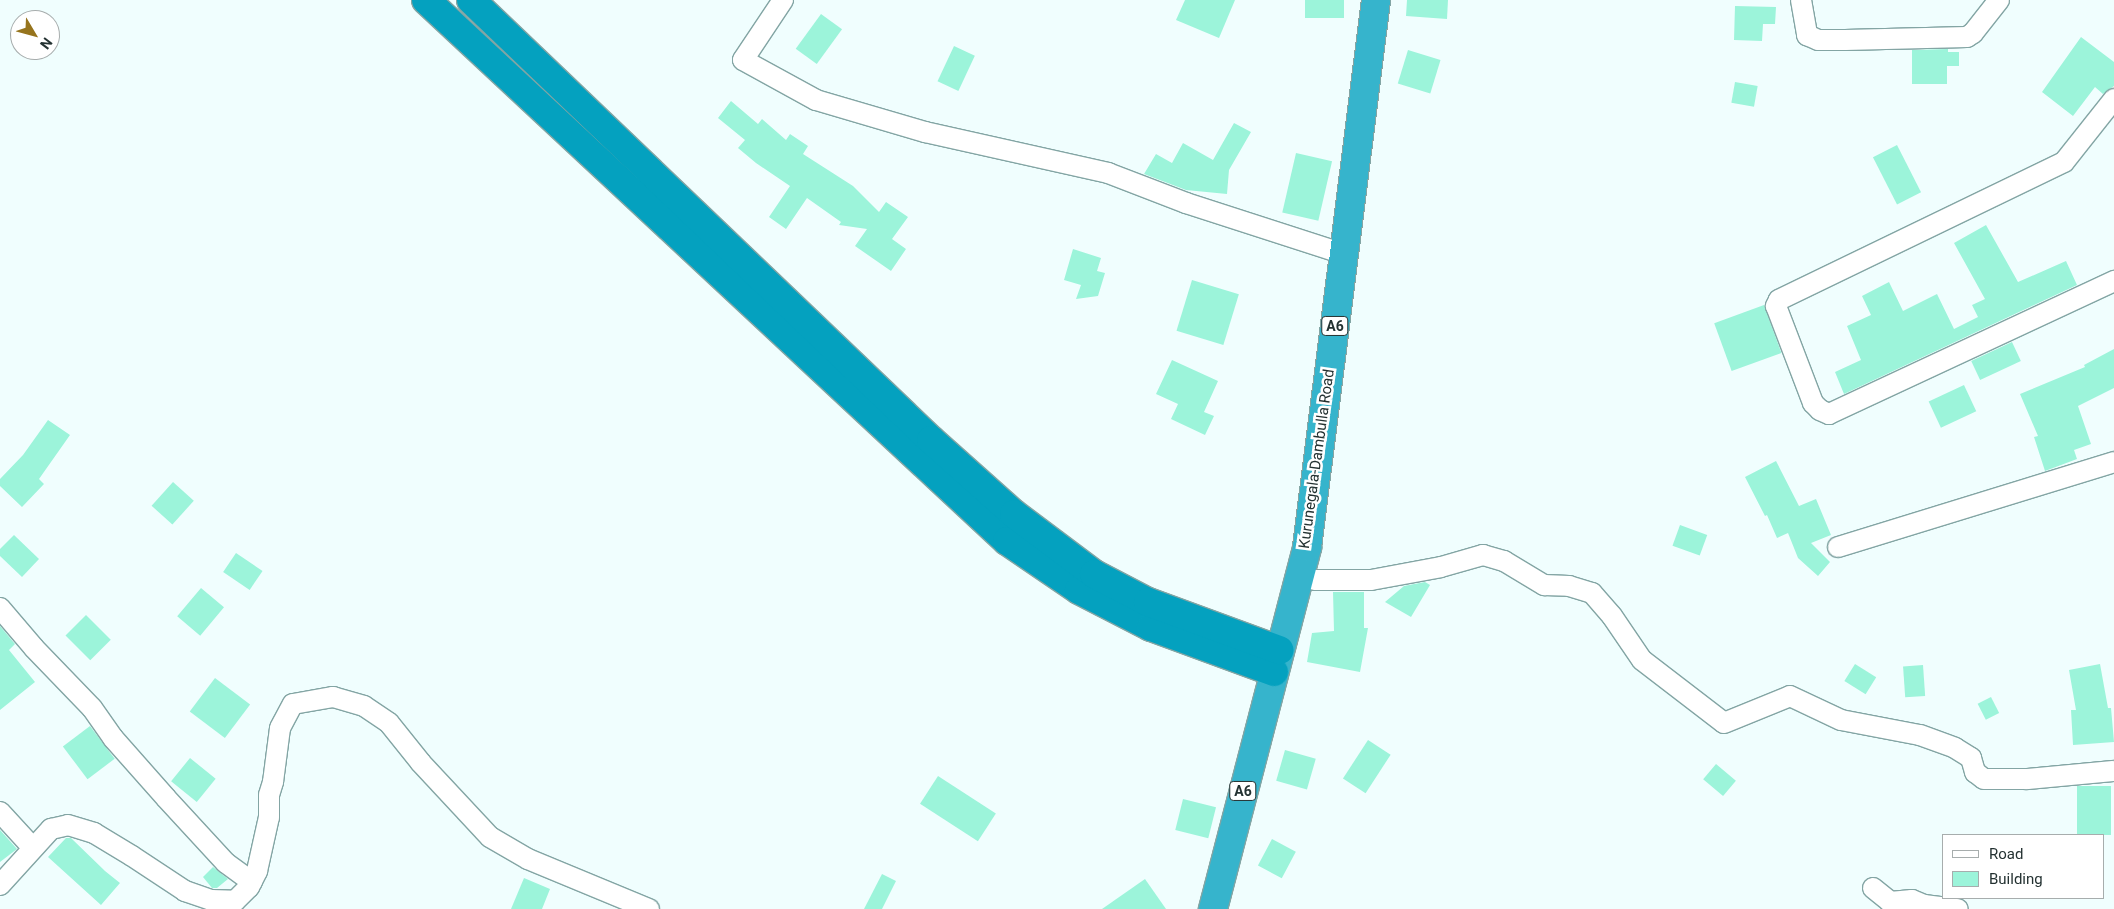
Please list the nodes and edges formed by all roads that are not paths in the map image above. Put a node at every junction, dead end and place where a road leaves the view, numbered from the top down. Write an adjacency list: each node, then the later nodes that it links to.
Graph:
1 (426, 0): 14 (highway)
2 (471, 0): 14 (highway)
3 (783, 0): 8 (street)
4 (1376, 0): 8 (highway, Kurunegala-Dambulla Road / A6)
5 (1801, 0): 6 (street)
6 (1999, 0)
7 (2114, 99): 9 (street)
8 (1344, 254): 14 (highway, Kurunegala-Dambulla Road / A6)
9 (2114, 281)
10 (2114, 462): 11 (street)
11 (1838, 547)
12 (1314, 580): 15 (street)
13 (0, 608): 18 (street)
14 (1276, 661): 22 (highway, Kurunegala-Dambulla Road / A6)
15 (2114, 771)
16 (0, 812): 17 (street)
17 (33, 848): 18 (street); 19 (street)
18 (251, 882): 21 (street)
19 (0, 885)
20 (1873, 888): 23 (street)
21 (649, 909)
22 (1213, 909)
23 (1958, 909)

